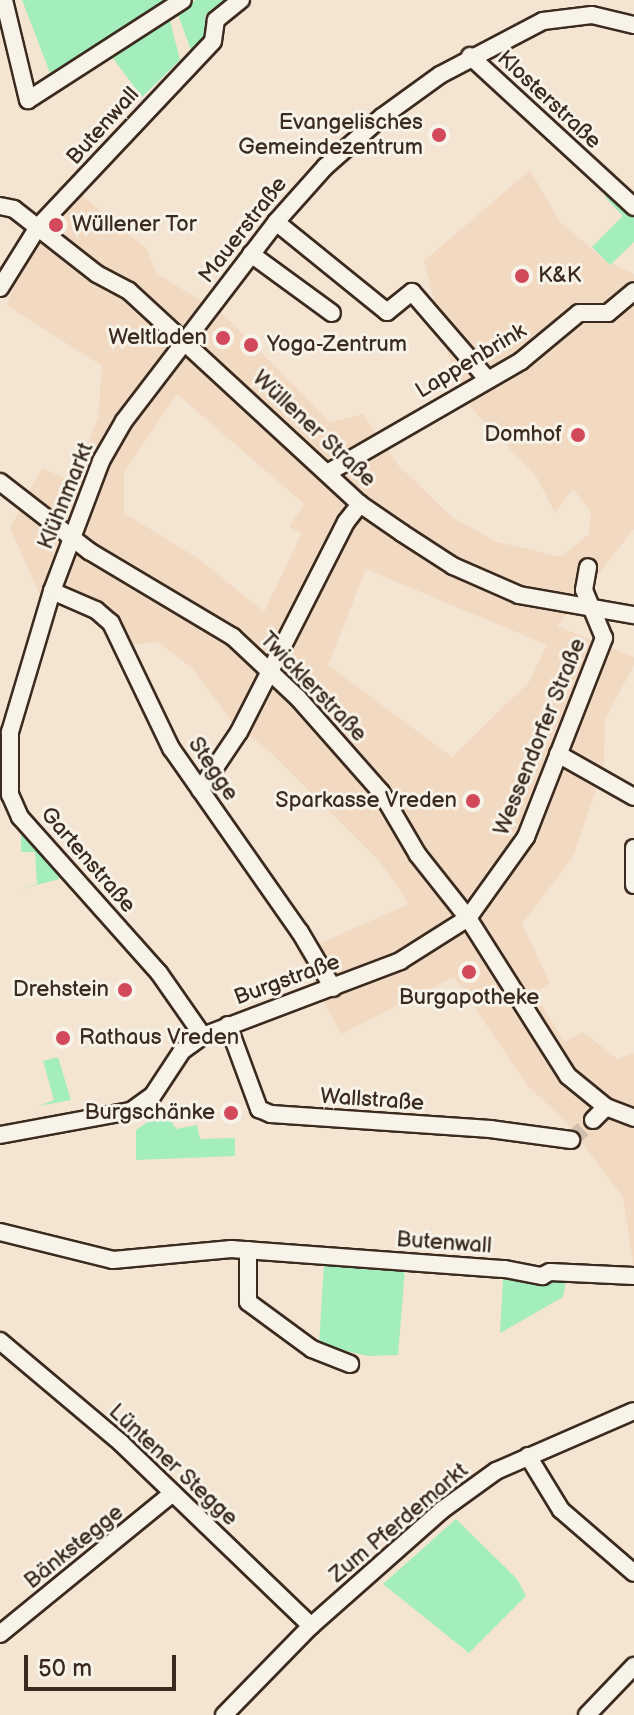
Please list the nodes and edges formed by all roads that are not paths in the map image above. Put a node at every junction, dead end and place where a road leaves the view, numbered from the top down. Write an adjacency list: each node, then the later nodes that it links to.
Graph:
1 (4, 0): 2 (street)
2 (183, 0)
3 (241, 0): 9 (street, Butenwall)
4 (634, 25): 5 (street, Mauerstraße)
5 (470, 56): 7 (street, Klosterstraße); 8 (street, Mauerstraße)
6 (0, 206): 9 (street, Wüllener Straße)
7 (634, 207)
8 (276, 222): 10 (street, Mauerstraße); 15 (street)
9 (38, 227): 11 (street, Butenwall); 14 (street, Wüllener Straße)
10 (251, 254): 13 (street); 14 (street, Mauerstraße)
11 (0, 288)
12 (634, 291): 15 (street, Lappenbrink)
13 (332, 313)
14 (187, 340): 16 (street, Wüllener Straße); 19 (street, Klühnmarkt)
15 (487, 379): 16 (street, Lappenbrink)
16 (329, 472): 18 (street, Wüllener Straße)
17 (0, 482): 19 (street, Twicklerstraße)
18 (360, 504): 22 (street, Wüllener Straße); 24 (street)
19 (72, 536): 21 (street, Klühnmarkt); 24 (street, Twicklerstraße)
20 (588, 567): 22 (street)
21 (52, 591): 25 (street, Klühnmarkt); 27 (street, Stegge)
22 (590, 606): 23 (street, Wüllener Straße); 26 (street, Wessendorfer Straße)
23 (634, 615)
24 (272, 672): 27 (street); 31 (street, Twicklerstraße)
25 (23, 688): 34 (street, Gartenstraße)
26 (558, 754): 28 (street); 31 (street, Wessendorfer Straße)
27 (200, 790): 32 (street, Stegge)
28 (634, 797)
29 (634, 848): 30 (street)
30 (634, 885)
31 (468, 918): 32 (street, Burgstraße); 35 (street, Twicklerstraße)
32 (333, 988): 33 (street, Burgstraße)
33 (228, 1025): 34 (street, Burgstraße); 39 (street, Wallstraße)
34 (203, 1036): 38 (street, Burgstraße)
35 (606, 1107): 36 (street, Twicklerstraße); 37 (street)
36 (634, 1118)
37 (593, 1120)
38 (0, 1135)
39 (571, 1140)
40 (0, 1232): 41 (street, Butenwall)
41 (248, 1250): 42 (street, Butenwall); 44 (street)
42 (634, 1276)
43 (0, 1341): 47 (street, Lüntener Stegge)
44 (350, 1364)
45 (634, 1411): 46 (street, Zum Pferdemarkt)
46 (528, 1456): 48 (street); 49 (street, Zum Pferdemarkt)
47 (173, 1493): 49 (street, Lüntener Stegge); 50 (street, Bänkstegge)
48 (634, 1573)
49 (311, 1626): 52 (street, Zum Pferdemarkt)
50 (0, 1634)
51 (634, 1666): 53 (street)
52 (224, 1715)
53 (587, 1715)

